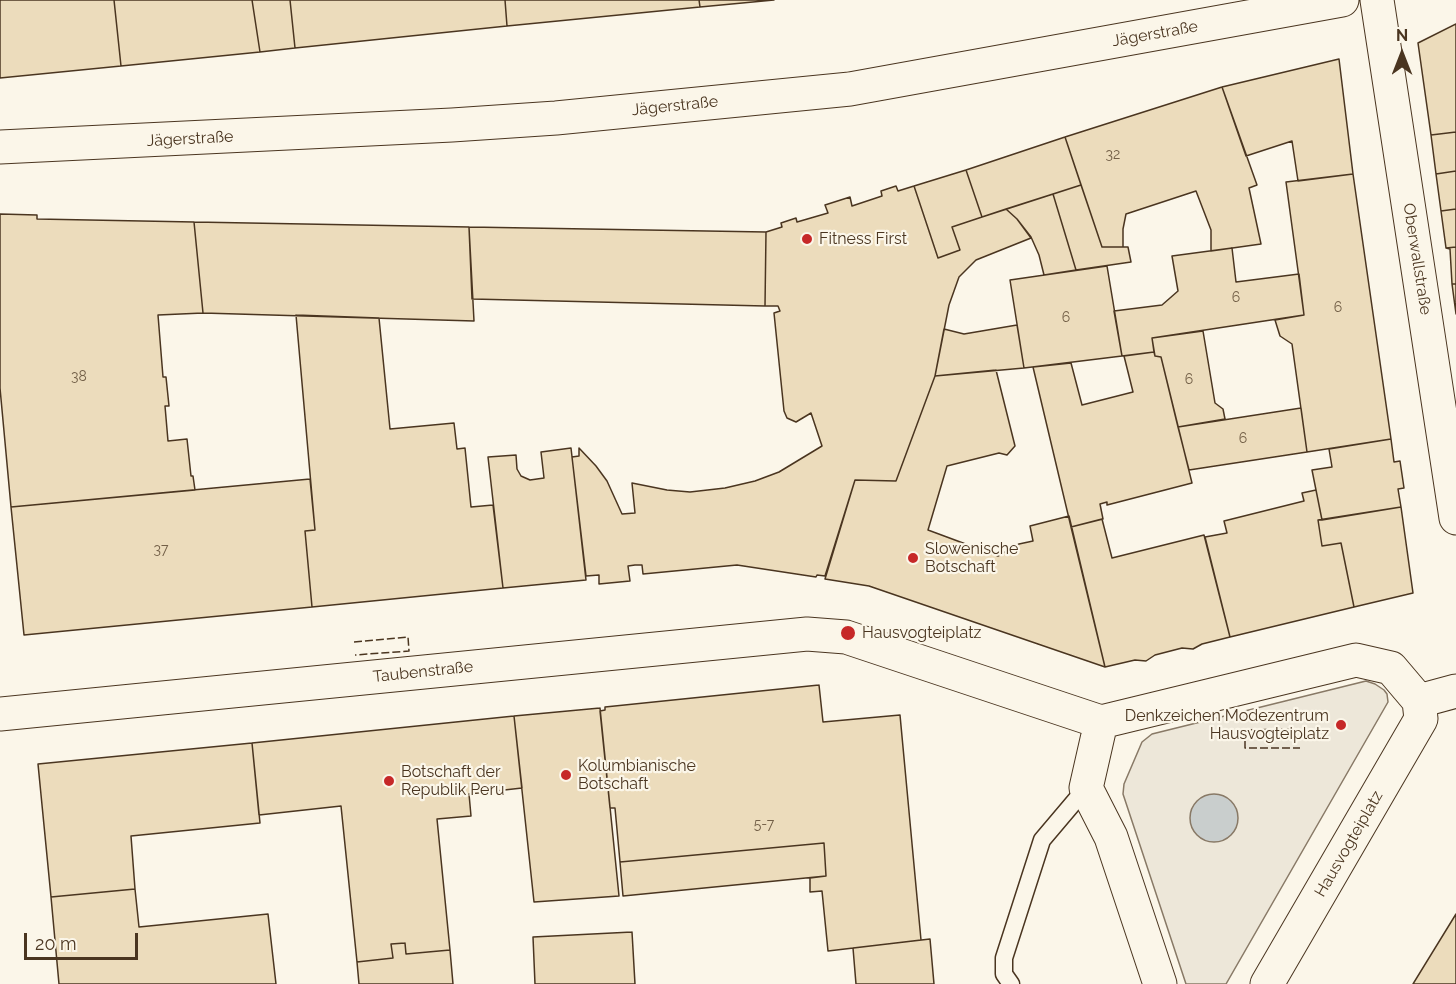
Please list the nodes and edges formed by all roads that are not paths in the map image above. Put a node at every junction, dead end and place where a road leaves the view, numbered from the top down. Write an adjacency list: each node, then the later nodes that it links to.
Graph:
1 (1342, 0): 3 (street, Jägerstraße)
2 (1377, 0): 4 (street, Oberwallstraße)
3 (0, 147)
4 (1456, 518)
5 (1456, 691): 6 (street)
6 (1419, 701): 8 (street); 12 (street, Hausvogteiplatz)
7 (0, 714): 8 (street, Taubenstraße)
8 (1101, 722): 9 (street)
9 (1086, 788): 10 (lane); 11 (street)
10 (1011, 984)
11 (1160, 984)
12 (1267, 984)

